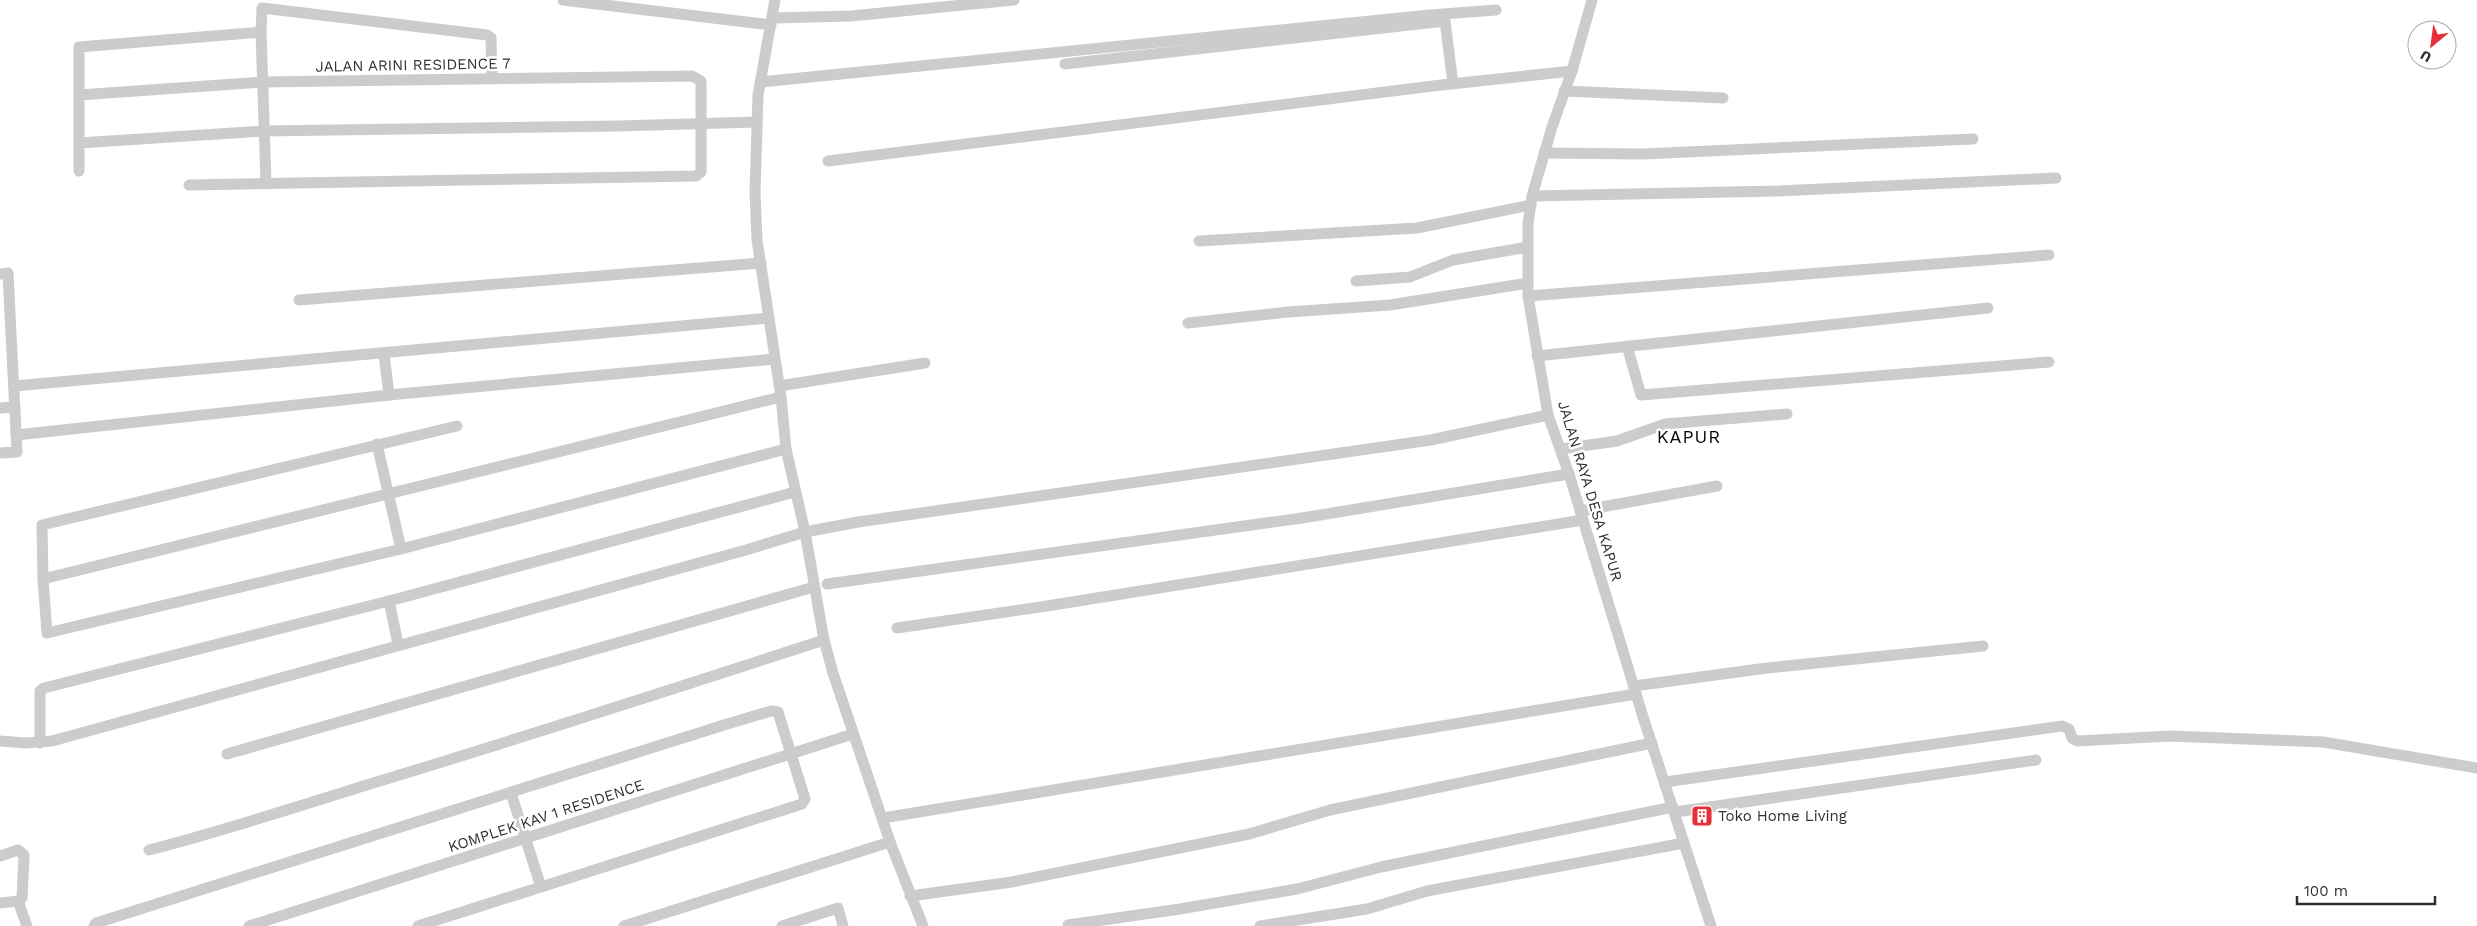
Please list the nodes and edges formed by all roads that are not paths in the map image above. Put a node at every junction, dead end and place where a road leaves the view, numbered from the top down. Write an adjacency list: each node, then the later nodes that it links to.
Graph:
1 (563, 0): 6 (street)
2 (775, 0): 6 (street)
3 (1014, 0): 6 (street)
4 (1592, 0): 9 (street, JALAN RAYA DESA KAPUR)
5 (1496, 10): 12 (street)
6 (772, 21): 12 (street)
7 (261, 32): 10 (street); 11 (street); 15 (street)
8 (1065, 64): 13 (street)
9 (1572, 71): 13 (street); 14 (street, JALAN RAYA DESA KAPUR)
10 (492, 78): 11 (street, JALAN ARINI RESIDENCE 7); 18 (street, JALAN ARINI RESIDENCE 7)
11 (262, 82): 15 (street, JALAN ARINI RESIDENCE 7); 19 (street)
12 (761, 82): 17 (street)
13 (1452, 84): 23 (street)
14 (1564, 91): 16 (street); 22 (street, JALAN RAYA DESA KAPUR)
15 (79, 95): 21 (street)
16 (1723, 98)
17 (757, 122): 18 (street); 32 (street)
18 (700, 125): 19 (street); 26 (street, JALAN ARINI RESIDENCE 7)
19 (264, 131): 21 (street); 26 (street)
20 (1973, 139): 22 (street)
21 (79, 143): 24 (street)
22 (1544, 153): 28 (street, JALAN RAYA DESA KAPUR)
23 (828, 162)
24 (80, 171)
25 (2056, 178): 28 (street)
26 (266, 183): 27 (street, JALAN ARINI RESIDENCE 7)
27 (189, 185)
28 (1532, 200): 29 (street); 30 (street, JALAN RAYA DESA KAPUR)
29 (1199, 241)
30 (1528, 247): 34 (street); 35 (street, JALAN RAYA DESA KAPUR)
31 (2049, 255): 36 (street)
32 (761, 264): 37 (street); 40 (street)
33 (0, 274): 39 (street)
34 (1356, 281)
35 (1528, 283): 36 (street, JALAN RAYA DESA KAPUR); 41 (street)
36 (1528, 296): 44 (street, JALAN RAYA DESA KAPUR)
37 (299, 300)
38 (1988, 308): 42 (street)
39 (5, 318): 46 (street)
40 (769, 318): 43 (street); 45 (street)
41 (1188, 323)
42 (1627, 346): 44 (street); 47 (street)
43 (384, 354): 50 (street); 52 (street)
44 (1537, 356): 56 (street, JALAN RAYA DESA KAPUR)
45 (774, 359): 51 (street); 52 (street)
46 (12, 362): 48 (street); 50 (street)
47 (2049, 362)
48 (0, 363)
49 (925, 363): 51 (street)
50 (14, 386): 53 (street)
51 (780, 391): 61 (street); 66 (street)
52 (389, 395): 58 (street)
53 (15, 407): 54 (street); 58 (street)
54 (0, 408)
55 (1787, 414): 60 (street)
56 (1548, 415): 60 (street, JALAN RAYA DESA KAPUR); 68 (street)
57 (457, 426): 59 (street)
58 (16, 435): 62 (street)
59 (376, 444): 66 (street); 70 (street)
60 (1561, 449): 63 (street, JALAN RAYA DESA KAPUR)
61 (786, 450): 65 (street); 69 (street)
62 (0, 453)
63 (1569, 474): 67 (street, JALAN RAYA DESA KAPUR); 71 (street)
64 (1717, 486): 67 (street)
65 (796, 492): 68 (street); 73 (street)
66 (388, 495): 69 (street); 70 (street)
67 (1582, 516): 74 (street); 78 (street, JALAN RAYA DESA KAPUR)
68 (806, 532): 72 (street); 76 (street)
69 (401, 548): 70 (street)
70 (42, 580)
71 (827, 584)
72 (814, 587): 75 (street); 83 (street)
73 (390, 601): 76 (street); 81 (street)
74 (897, 628)
75 (824, 640): 79 (street); 94 (street)
76 (398, 644): 81 (street)
77 (1983, 646): 78 (street)
78 (1635, 690): 82 (street, JALAN RAYA DESA KAPUR); 90 (street)
79 (853, 734): 84 (street, KOMPLEK KAV 1 RESIDENCE); 90 (street)
80 (0, 741): 81 (street)
81 (40, 743)
82 (1652, 743): 87 (street, JALAN RAYA DESA KAPUR); 97 (street)
83 (227, 754)
84 (791, 754): 88 (street); 91 (street, KOMPLEK KAV 1 RESIDENCE); 96 (street)
85 (2036, 760): 89 (street)
86 (2477, 768): 87 (street)
87 (1665, 782): 89 (street, JALAN RAYA DESA KAPUR)
88 (511, 793): 91 (street); 102 (street)
89 (1674, 810): 93 (street, JALAN RAYA DESA KAPUR); 109 (street)
90 (883, 818): 92 (street)
91 (525, 838): 96 (street); 103 (street, KOMPLEK KAV 1 RESIDENCE)
92 (890, 842): 97 (street); 105 (street)
93 (1684, 842): 100 (street, JALAN RAYA DESA KAPUR); 110 (street)
94 (149, 850)
95 (0, 856): 98 (street)
96 (541, 887): 104 (street)
97 (910, 896): 108 (street)
98 (18, 901): 99 (street); 101 (street)
99 (0, 903)
100 (1707, 925)
101 (27, 926)
102 (94, 926)
103 (249, 926)
104 (418, 926)
105 (624, 926)
106 (782, 926): 107 (street)
107 (843, 926)
108 (923, 926)
109 (1068, 926)
110 (1260, 926)

